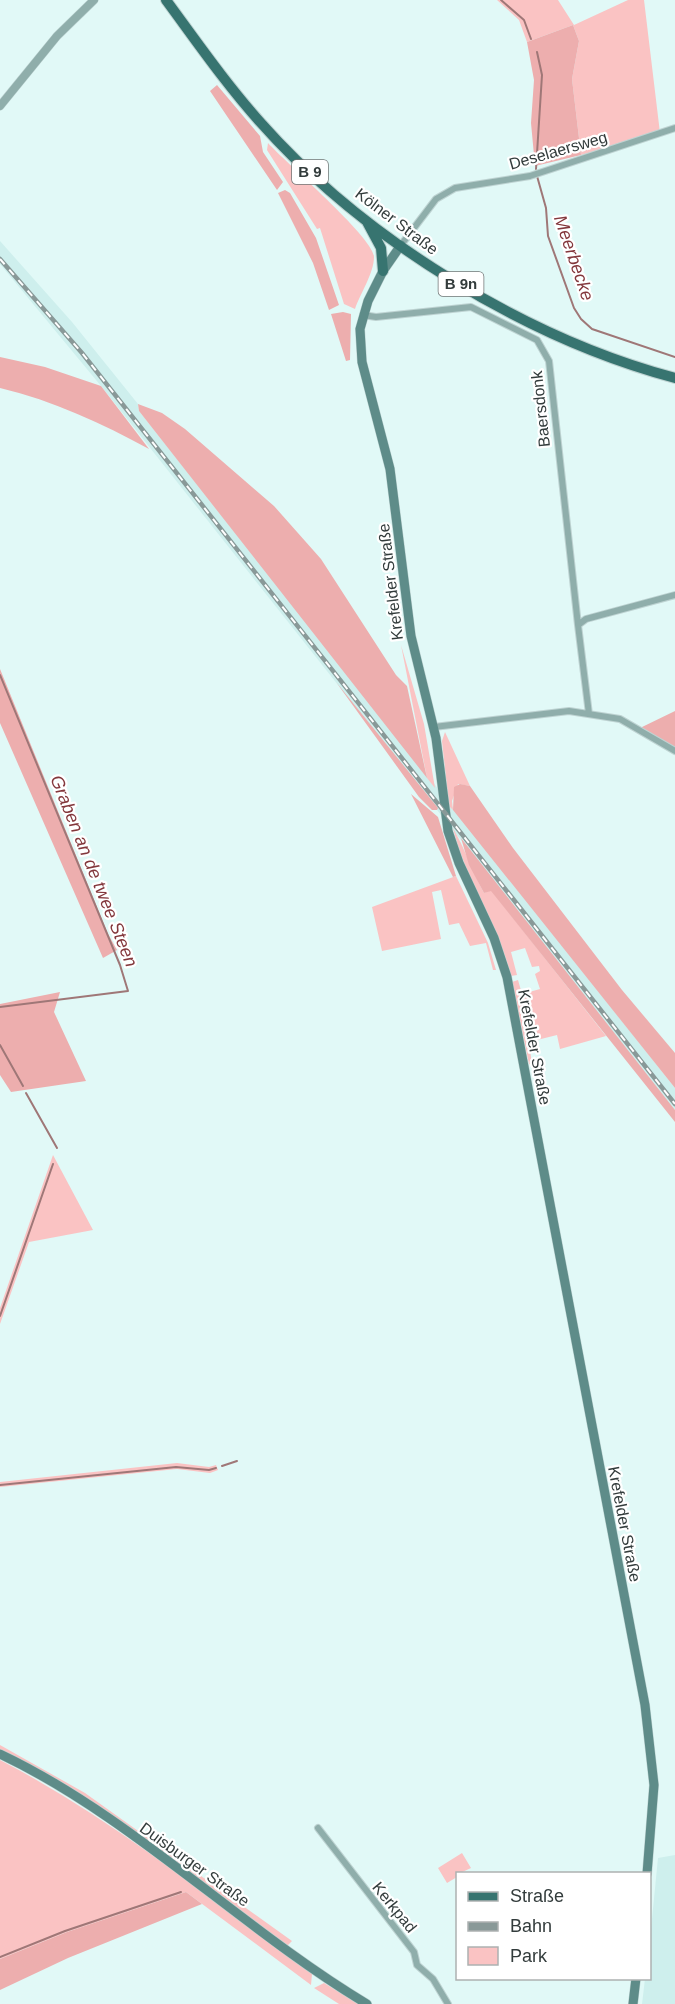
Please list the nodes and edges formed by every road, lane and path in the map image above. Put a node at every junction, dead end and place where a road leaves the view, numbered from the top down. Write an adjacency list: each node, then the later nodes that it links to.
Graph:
1 (94, 0): 3 (street)
2 (166, 0): 5 (main road, Kölner Straße / B 9)
3 (0, 106)
4 (675, 128): 6 (street, Deselaersweg)
5 (364, 216): 6 (main road, Kölner Straße / B 9); 7 (main road)
6 (400, 245): 7 (main road, Krefelder Straße); 9 (main road, Kölner Straße / B 9n)
7 (383, 271): 8 (main road, Krefelder Straße)
8 (363, 315): 11 (street, Baersdonk); 13 (main road, Krefelder Straße)
9 (675, 378)
10 (675, 595): 11 (street)
11 (578, 625): 12 (street, Baersdonk)
12 (589, 714): 13 (street); 14 (street)
13 (434, 727): 17 (main road, Krefelder Straße)
14 (675, 751)
15 (0, 1754): 19 (main road, Duisburger Straße)
16 (318, 1828): 20 (street, Kerkpad)
17 (647, 1872)
18 (636, 1980): 21 (main road)
19 (367, 2004)
20 (448, 2004)
21 (633, 2004)

